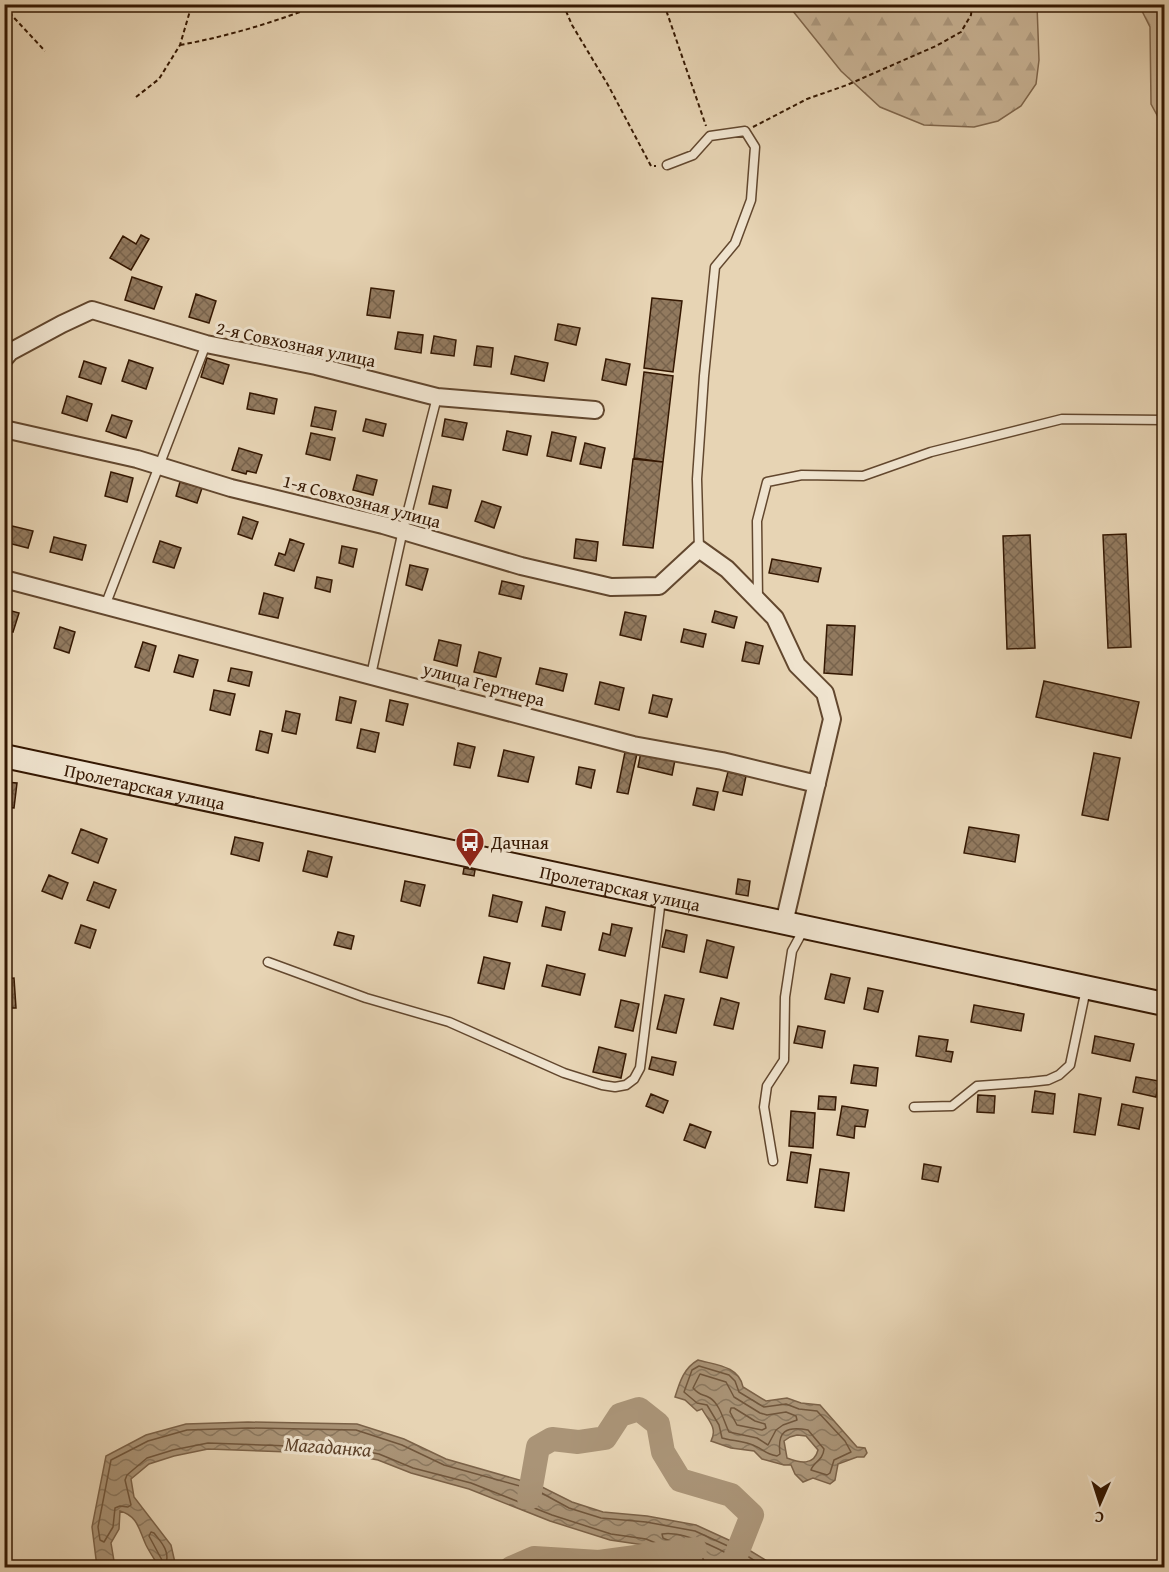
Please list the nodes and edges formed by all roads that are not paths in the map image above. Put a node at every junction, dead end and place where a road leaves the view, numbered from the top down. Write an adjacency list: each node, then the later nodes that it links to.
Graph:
1 (667, 165): 10 (lane)
2 (206, 344): 3 (street, 2-я Совхозная улица); 4 (street, 2-я Совхозная улица); 8 (lane)
3 (4, 359)
4 (437, 397): 5 (street, 2-я Совхозная улица); 9 (lane)
5 (595, 410)
6 (1164, 420): 12 (lane)
7 (4, 429): 8 (street, 1-я Совхозная улица)
8 (159, 466): 9 (street, 1-я Совхозная улица); 13 (lane)
9 (403, 530): 10 (street, 1-я Совхозная улица); 14 (lane)
10 (699, 549): 12 (street)
11 (4, 579): 13 (street, улица Гертнера)
12 (758, 600): 16 (street)
13 (105, 607): 14 (street, улица Гертнера)
14 (371, 675): 16 (street, улица Гертнера)
15 (4, 756): 17 (main road, Пролетарская улица)
16 (817, 784): 18 (street)
17 (662, 895): 18 (main road, Пролетарская улица); 19 (lane)
18 (794, 925): 20 (main road, Пролетарская улица); 23 (lane)
19 (268, 962)
20 (1086, 988): 21 (main road, Пролетарская улица); 22 (lane)
21 (1164, 1004)
22 (914, 1107)
23 (773, 1161)

